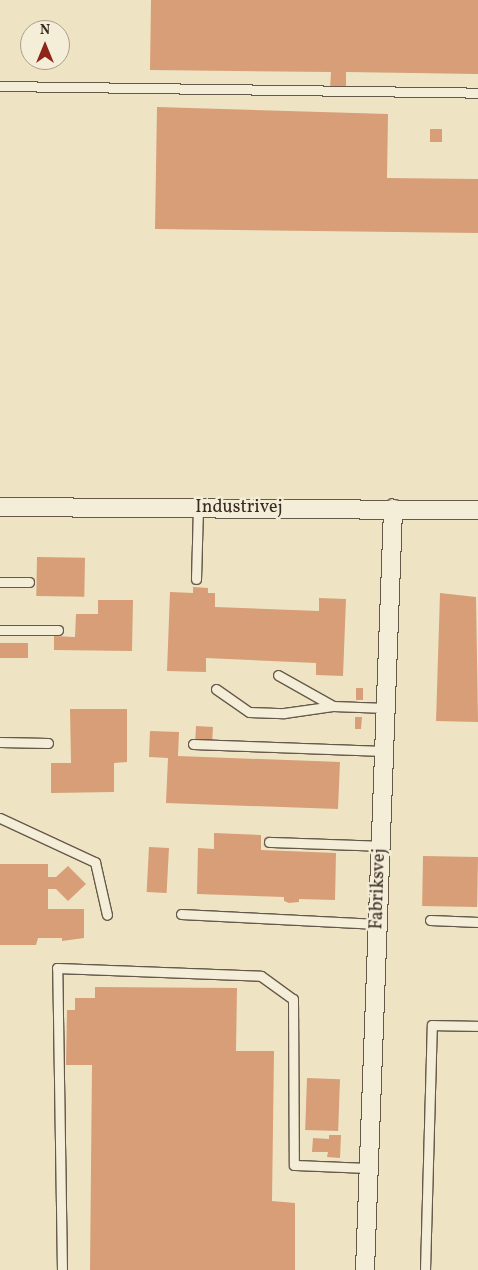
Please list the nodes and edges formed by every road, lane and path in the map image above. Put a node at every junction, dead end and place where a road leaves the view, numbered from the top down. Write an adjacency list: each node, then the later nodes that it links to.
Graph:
1 (0, 86): 2 (lane)
2 (478, 93)
3 (0, 507): 4 (street, Industrivej)
4 (198, 508): 5 (street, Industrivej); 7 (lane)
5 (393, 509): 6 (street, Industrivej); 15 (street, Fabriksvej)
6 (478, 510)
7 (196, 579)
8 (0, 582): 9 (lane)
9 (29, 582)
10 (0, 630): 11 (lane)
11 (58, 630)
12 (278, 675): 14 (lane)
13 (216, 689): 14 (lane)
14 (333, 706): 15 (lane)
15 (386, 708): 19 (street, Fabriksvej)
16 (0, 742): 17 (lane)
17 (48, 743)
18 (193, 744): 19 (lane)
19 (384, 751): 22 (street, Fabriksvej)
20 (0, 818): 24 (lane)
21 (269, 842): 22 (lane)
22 (381, 846): 27 (street, Fabriksvej)
23 (181, 914): 27 (lane)
24 (107, 915)
25 (430, 920): 26 (lane)
26 (478, 922)
27 (378, 924): 29 (street, Fabriksvej)
28 (478, 1026): 32 (lane)
29 (369, 1168): 30 (lane); 31 (street, Fabriksvej)
30 (62, 1270)
31 (365, 1270)
32 (425, 1270)

